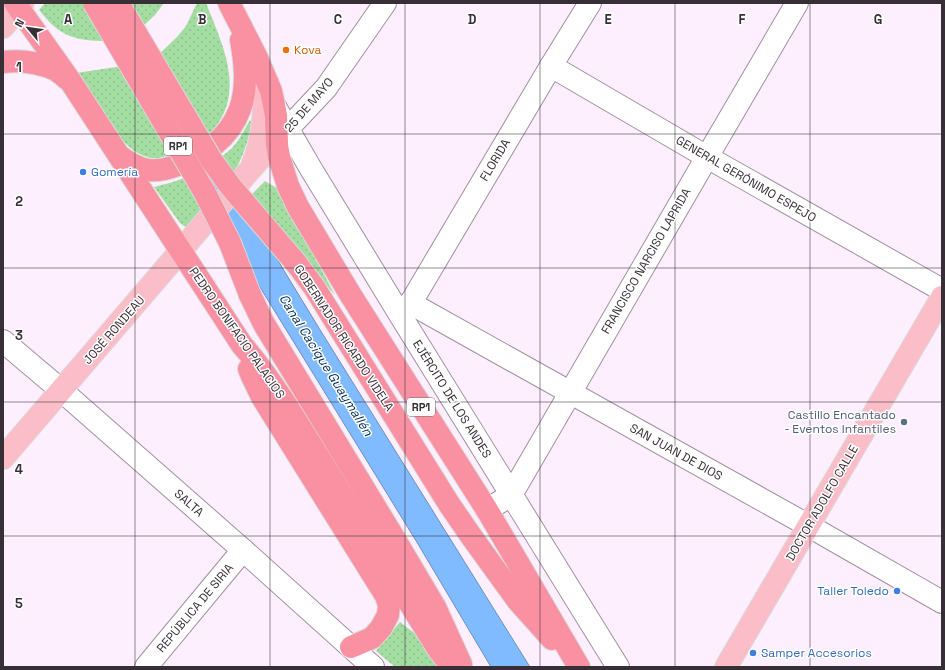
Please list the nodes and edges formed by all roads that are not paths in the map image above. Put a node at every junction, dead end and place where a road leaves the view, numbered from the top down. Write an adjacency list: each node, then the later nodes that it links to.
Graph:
1 (94, 3): 35 (highway, RP1, bridge)
2 (118, 3): 36 (highway, GOBERNADOR RICARDO VIDELA / RP1, bridge)
3 (385, 3): 13 (street, 25 DE MAYO)
4 (590, 3): 10 (street, FLORIDA)
5 (797, 3): 15 (street, FRANCISCO NARCISO LAPRIDA)
6 (19, 5): 8 (main road); 12 (highway, PEDRO BONIFACIO PALACIOS)
7 (234, 12): 11 (highway, GOBERNADOR RICARDO VIDELA / RP1); 14 (highway, bridge)
8 (3, 27)
9 (3, 62): 12 (highway)
10 (551, 66): 15 (street, GENERAL GERÓNIMO ESPEJO); 20 (street, FLORIDA)
11 (264, 74): 13 (highway, GOBERNADOR RICARDO VIDELA / RP1); 16 (main road)
12 (69, 79): 14 (highway, PEDRO BONIFACIO PALACIOS)
13 (283, 135): 16 (main road, 25 DE MAYO); 20 (street, EJÉRCITO DE LOS ANDES); 27 (highway, GOBERNADOR RICARDO VIDELA / RP1)
14 (120, 156): 17 (highway, PEDRO BONIFACIO PALACIOS)
15 (706, 157): 18 (street, GENERAL GERÓNIMO ESPEJO); 24 (street, FRANCISCO NARCISO LAPRIDA)
16 (231, 193): 17 (main road, JOSÉ RONDEAU)
17 (181, 252): 22 (highway, PEDRO BONIFACIO PALACIOS); 23 (main road, JOSÉ RONDEAU)
18 (942, 290)
19 (942, 297): 28 (main road, DOCTOR ADOLFO CALLE)
20 (406, 311): 24 (street, SAN JUAN DE DIOS); 26 (street, EJÉRCITO DE LOS ANDES)
21 (3, 341): 23 (street, SALTA)
22 (242, 345): 31 (highway); 34 (highway, PEDRO BONIFACIO PALACIOS)
23 (62, 391): 25 (main road, JOSÉ RONDEAU); 29 (street, SALTA)
24 (570, 393): 26 (street, FRANCISCO NARCISO LAPRIDA); 28 (street, SAN JUAN DE DIOS)
25 (3, 458)
26 (511, 495): 27 (street, FRANCISCO NARCISO LAPRIDA); 37 (street, EJÉRCITO DE LOS ANDES)
27 (487, 510): 36 (highway, GOBERNADOR RICARDO VIDELA / RP1)
28 (809, 526): 30 (street, SAN JUAN DE DIOS); 38 (main road, DOCTOR ADOLFO CALLE)
29 (243, 550): 31 (street, SALTA); 32 (street, REPÚBLICA DE SIRIA)
30 (942, 602)
31 (351, 647): 33 (street, SALTA)
32 (146, 667)
33 (373, 667)
34 (452, 667)
35 (463, 667)
36 (578, 667)
37 (618, 667)
38 (726, 667)

